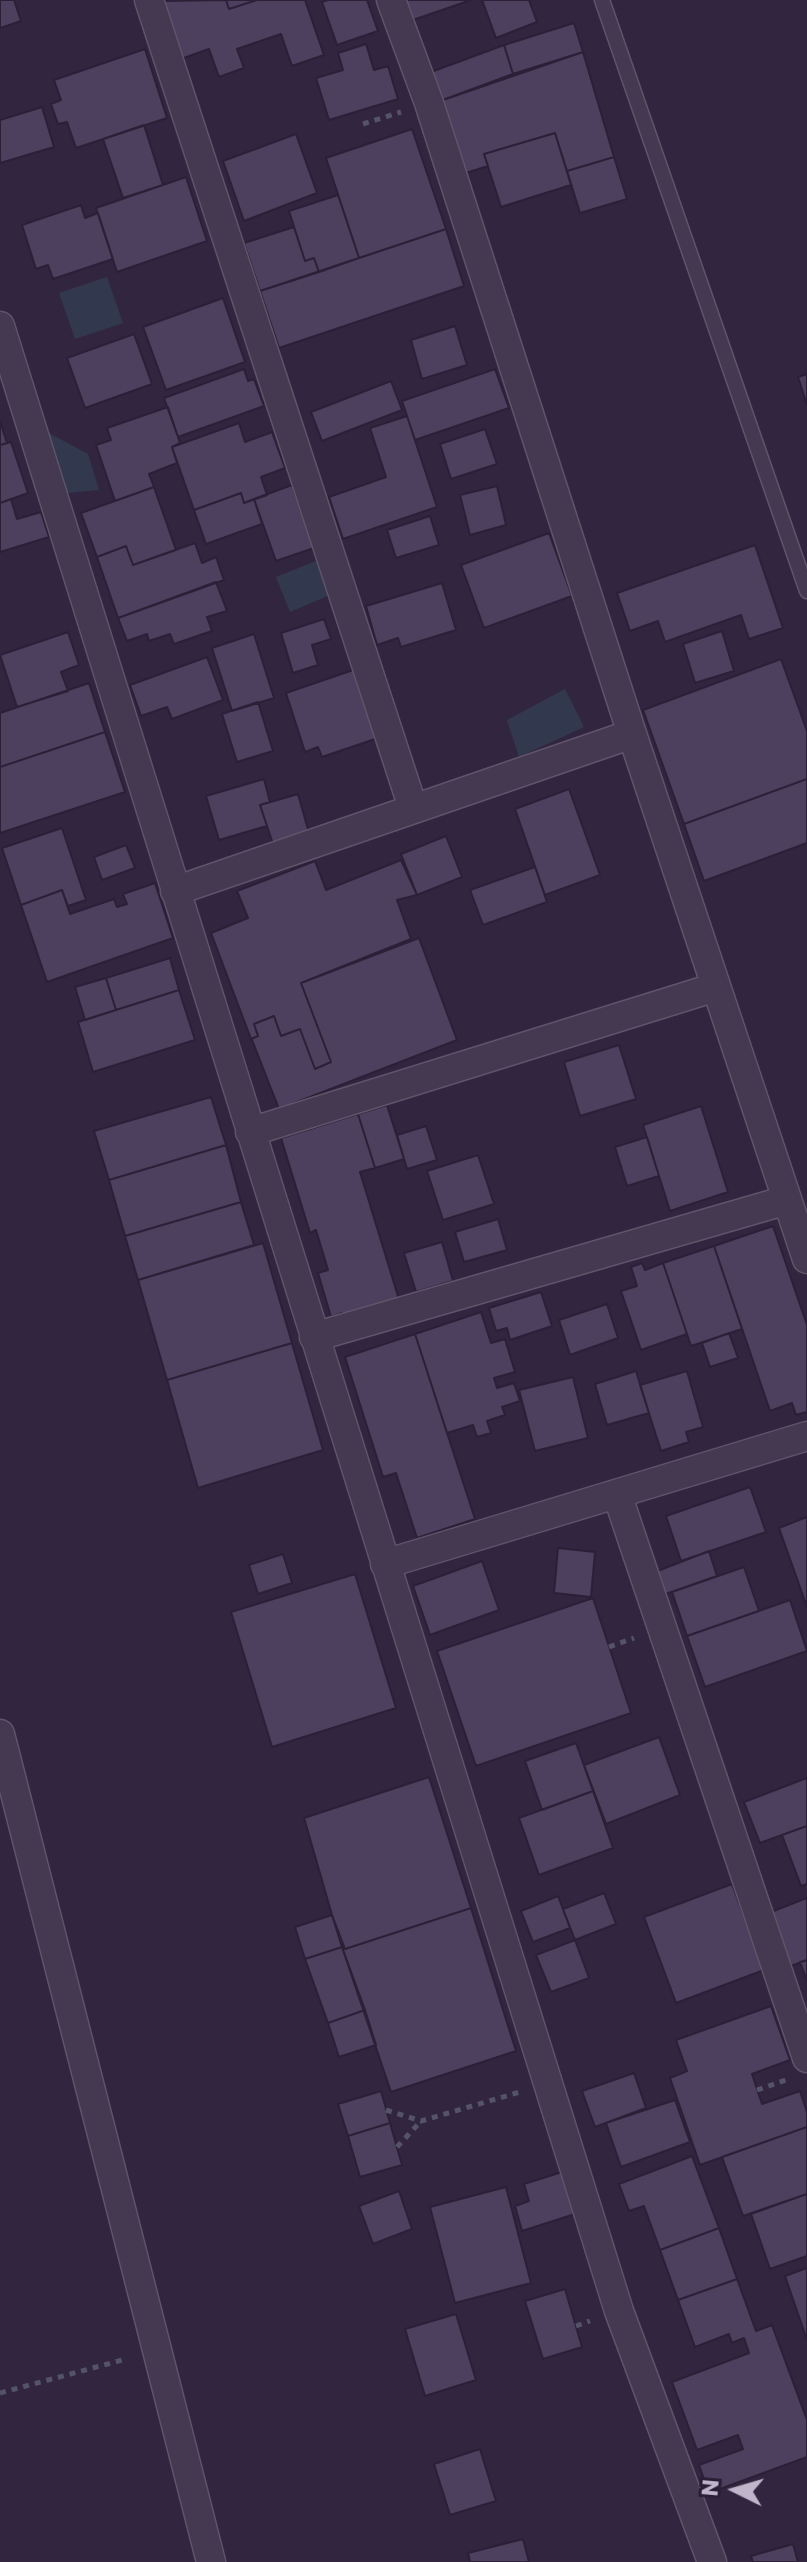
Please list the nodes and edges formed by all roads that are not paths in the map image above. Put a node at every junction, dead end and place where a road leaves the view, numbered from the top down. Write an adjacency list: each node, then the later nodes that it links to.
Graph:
1 (149, 0): 7 (street)
2 (391, 0): 6 (street)
3 (602, 0): 5 (lane)
4 (0, 326): 8 (street)
5 (807, 591)
6 (632, 734): 7 (street); 9 (street)
7 (413, 808): 8 (street)
8 (175, 891): 10 (street)
9 (716, 987): 10 (street); 11 (street)
10 (250, 1132): 13 (street)
11 (787, 1200): 12 (street); 13 (street)
12 (807, 1259)
13 (314, 1337): 16 (street)
14 (807, 1436): 15 (street)
15 (617, 1494): 16 (street); 18 (street)
16 (385, 1564): 20 (street)
17 (0, 1734): 19 (street)
18 (807, 2058)
19 (211, 2562)
20 (712, 2562)

